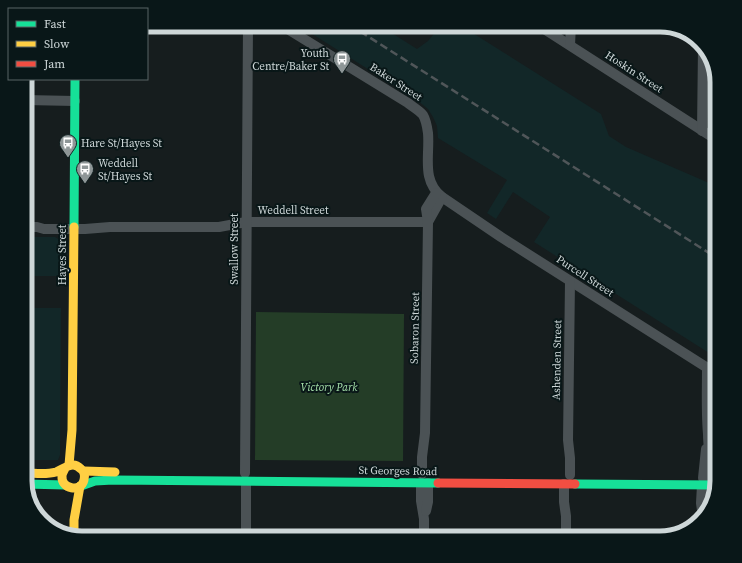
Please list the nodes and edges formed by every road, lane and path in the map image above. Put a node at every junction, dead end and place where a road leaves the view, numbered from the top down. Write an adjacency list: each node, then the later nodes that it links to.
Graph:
1 (248, 32): 13 (street, Swallow Street)
2 (292, 32): 12 (street, Baker Street)
3 (549, 32): 5 (street, Hoskin Street)
4 (570, 32): 5 (street)
5 (570, 45): 10 (street, Hoskin Street)
6 (703, 56): 10 (street)
7 (75, 80): 9 (street, Hayes Street)
8 (32, 100): 9 (street)
9 (75, 101): 15 (street, Hayes Street)
10 (702, 131): 11 (street, Hoskin Street)
11 (710, 136)
12 (439, 195): 14 (street, Sobaron Street); 17 (street, Purcell Street)
13 (246, 222): 14 (street, Weddell Street); 15 (street, Weddell Street); 27 (street, Swallow Street)
14 (428, 222): 29 (street, Sobaron Street)
15 (74, 226): 16 (street, Weddell Street); 20 (street, Hayes Street)
16 (32, 227)
17 (570, 281): 18 (street, Purcell Street); 30 (street, Ashenden Street)
18 (707, 368): 19 (street, Purcell Street); 31 (street)
19 (710, 370)
20 (72, 430): 21 (street, Hayes Street); 22 (street, Hayes Street)
21 (67, 466): 22 (street); 24 (street); 34 (street)
22 (84, 471): 26 (street, St Georges Road); 35 (street)
23 (32, 473): 24 (street)
24 (40, 473): 33 (street)
25 (439, 474): 28 (street, St Georges Road)
26 (110, 476): 27 (street, St Georges Road); 35 (street, St Georges Road)
27 (246, 477): 29 (street, St Georges Road); 39 (street, Swallow Street)
28 (460, 477): 29 (street, St Georges Road); 30 (street, St Georges Road)
29 (425, 479): 40 (street, Sobaron Street)
30 (567, 479): 31 (street, St Georges Road); 41 (street, Ashenden Street)
31 (709, 481): 36 (street)
32 (32, 484): 33 (street)
33 (40, 484): 34 (street)
34 (66, 486): 35 (street); 37 (street)
35 (81, 486): 37 (street)
36 (702, 508)
37 (74, 520): 38 (street)
38 (74, 530)
39 (246, 531)
40 (424, 531)
41 (566, 531)

